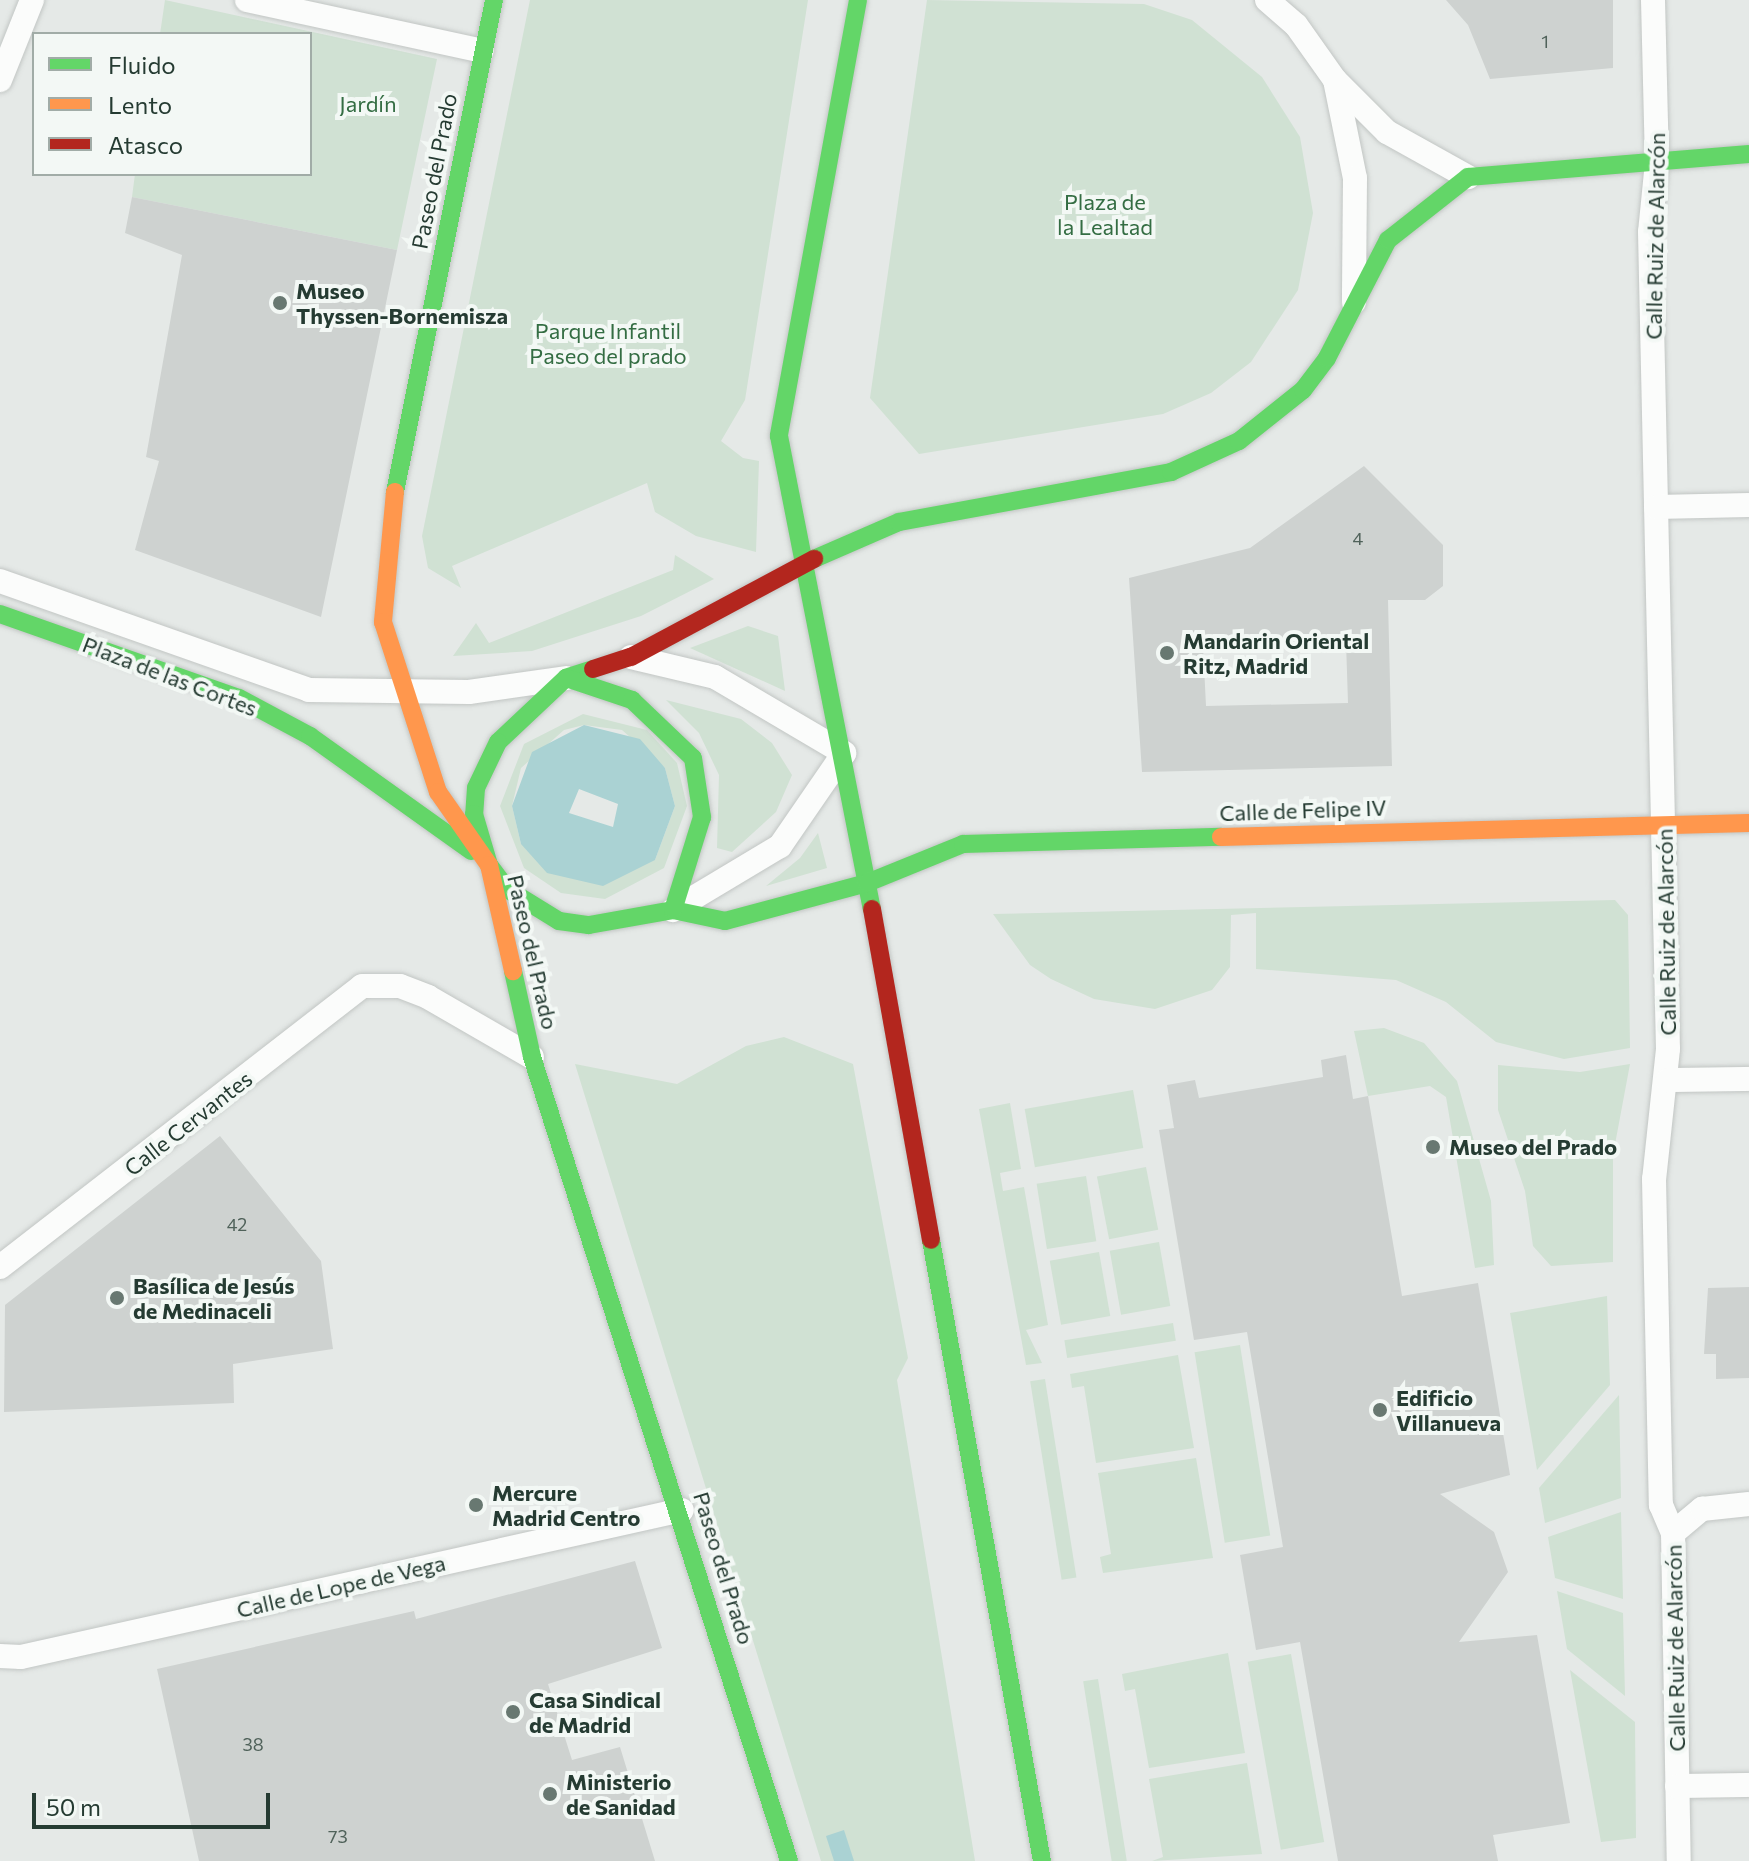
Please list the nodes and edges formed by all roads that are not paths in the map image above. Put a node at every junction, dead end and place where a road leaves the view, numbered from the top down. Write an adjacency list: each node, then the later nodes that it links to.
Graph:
1 (32, 0): 8 (street)
2 (247, 0): 7 (street)
3 (494, 0): 7 (main road, Paseo del Prado)
4 (858, 0): 16 (main road)
5 (1267, 0): 9 (street)
6 (1653, 0): 11 (street, Calle Ruiz de Alarcón)
7 (482, 51): 21 (main road, Paseo del Prado)
8 (0, 80)
9 (1335, 80): 12 (street); 13 (street)
10 (1749, 154): 11 (main road)
11 (1657, 162): 12 (main road); 15 (street, Calle Ruiz de Alarcón)
12 (1468, 177): 13 (main road)
13 (1353, 306): 16 (main road)
14 (1749, 505): 15 (street)
15 (1656, 507): 24 (street, Calle Ruiz de Alarcón)
16 (807, 565): 19 (main road); 22 (main road)
17 (0, 581): 21 (street, Plaza de las Cortes)
18 (0, 614): 25 (main road, Plaza de las Cortes)
19 (631, 657): 20 (main road); 22 (street)
20 (566, 678): 21 (street, Plaza de las Cortes); 25 (main road); 27 (main road)
21 (400, 690): 25 (main road, Paseo del Prado)
22 (844, 753): 26 (main road); 27 (street)
23 (1749, 823): 24 (main road, Calle de Felipe IV)
24 (1665, 825): 26 (main road, Calle de Felipe IV); 30 (street, Calle Ruiz de Alarcón)
25 (489, 865): 27 (main road); 28 (main road, Paseo del Prado)
26 (867, 883): 27 (main road, Calle de Felipe IV); 39 (main road)
27 (673, 910)
28 (532, 1057): 31 (street, Calle Cervantes); 33 (main road, Paseo del Prado)
29 (1749, 1079): 30 (street)
30 (1668, 1080): 34 (street, Calle Ruiz de Alarcón)
31 (0, 1267)
32 (1749, 1504): 34 (street)
33 (682, 1510): 35 (street, Calle de Lope de Vega); 38 (main road, Paseo del Prado)
34 (1673, 1533): 37 (street, Calle Ruiz de Alarcón)
35 (0, 1656)
36 (1749, 1785): 37 (street)
37 (1677, 1786): 40 (street, Calle Ruiz de Alarcón)
38 (789, 1861)
39 (1042, 1861)
40 (1679, 1861)

